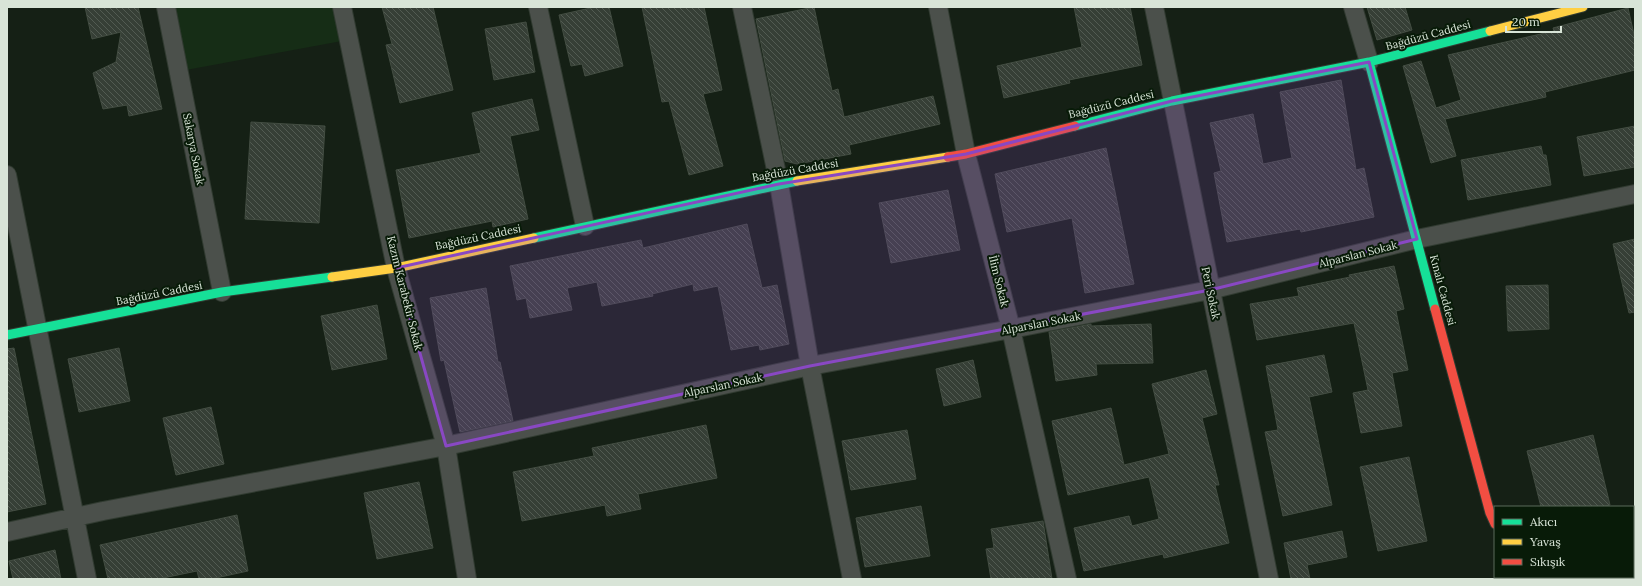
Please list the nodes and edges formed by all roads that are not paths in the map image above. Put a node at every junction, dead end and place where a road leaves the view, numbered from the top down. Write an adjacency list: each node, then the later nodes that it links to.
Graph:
1 (166, 7): 19 (street, Sakarya Sokak)
2 (342, 7): 17 (street, Kazım Karabekir Sokak)
3 (538, 7): 15 (street)
4 (742, 7): 13 (street)
5 (938, 7): 11 (street, İlim Sokak)
6 (1154, 7): 10 (street, Peri Sokak)
7 (1353, 7): 9 (street)
8 (1583, 7): 9 (street, Bağdüzü Caddesi)
9 (1369, 62): 10 (street, Bağdüzü Caddesi); 16 (street, Kınalı Caddesi)
10 (1172, 101): 11 (street, Bağdüzü Caddesi); 18 (street, Peri Sokak)
11 (966, 154): 13 (street, Bağdüzü Caddesi); 21 (street, İlim Sokak)
12 (7, 175): 20 (street)
13 (779, 184): 15 (street, Bağdüzü Caddesi); 23 (street)
14 (1635, 194): 16 (street, Alparslan Sokak)
15 (585, 226): 17 (street, Bağdüzü Caddesi)
16 (1417, 239): 18 (street, Alparslan Sokak); 26 (street, Kınalı Caddesi)
17 (396, 268): 19 (street, Bağdüzü Caddesi); 24 (street, Kazım Karabekir Sokak)
18 (1210, 290): 21 (street, Alparslan Sokak); 32 (street, Peri Sokak)
19 (222, 292): 20 (street, Bağdüzü Caddesi)
20 (38, 329): 22 (street, Bağdüzü Caddesi); 25 (street)
21 (1011, 329): 23 (street, Alparslan Sokak); 31 (street, İlim Sokak)
22 (7, 335)
23 (810, 366): 24 (street, Alparslan Sokak); 30 (street)
24 (446, 446): 25 (street, Alparslan Sokak); 29 (street, Kazım Karabekir Sokak)
25 (75, 517): 27 (street, Alparslan Sokak); 28 (street)
26 (1494, 521)
27 (7, 532)
28 (87, 579)
29 (467, 579)
30 (852, 579)
31 (1067, 579)
32 (1269, 579)

